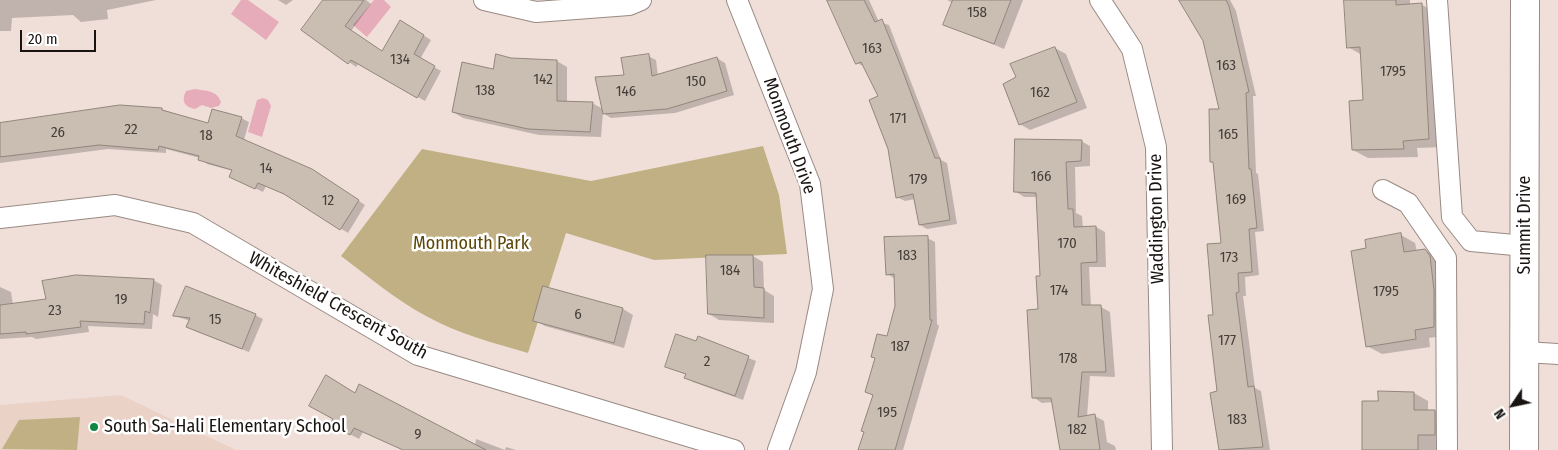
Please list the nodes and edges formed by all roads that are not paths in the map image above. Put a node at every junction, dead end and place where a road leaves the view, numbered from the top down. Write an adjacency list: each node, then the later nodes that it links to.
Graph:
1 (484, 0): 2 (street)
2 (642, 0)
3 (737, 0): 13 (street, Monmouth Drive)
4 (1100, 0): 14 (street, Waddington Drive)
5 (1437, 0): 9 (street)
6 (1525, 0): 9 (main road, Summit Drive)
7 (1383, 190): 15 (street)
8 (0, 218): 12 (street, Whiteshield Crescent South)
9 (1524, 246): 10 (main road, Summit Drive)
10 (1525, 352): 11 (street); 16 (main road, Summit Drive)
11 (1558, 354)
12 (734, 450)
13 (778, 450)
14 (1162, 450)
15 (1447, 450)
16 (1524, 450)

